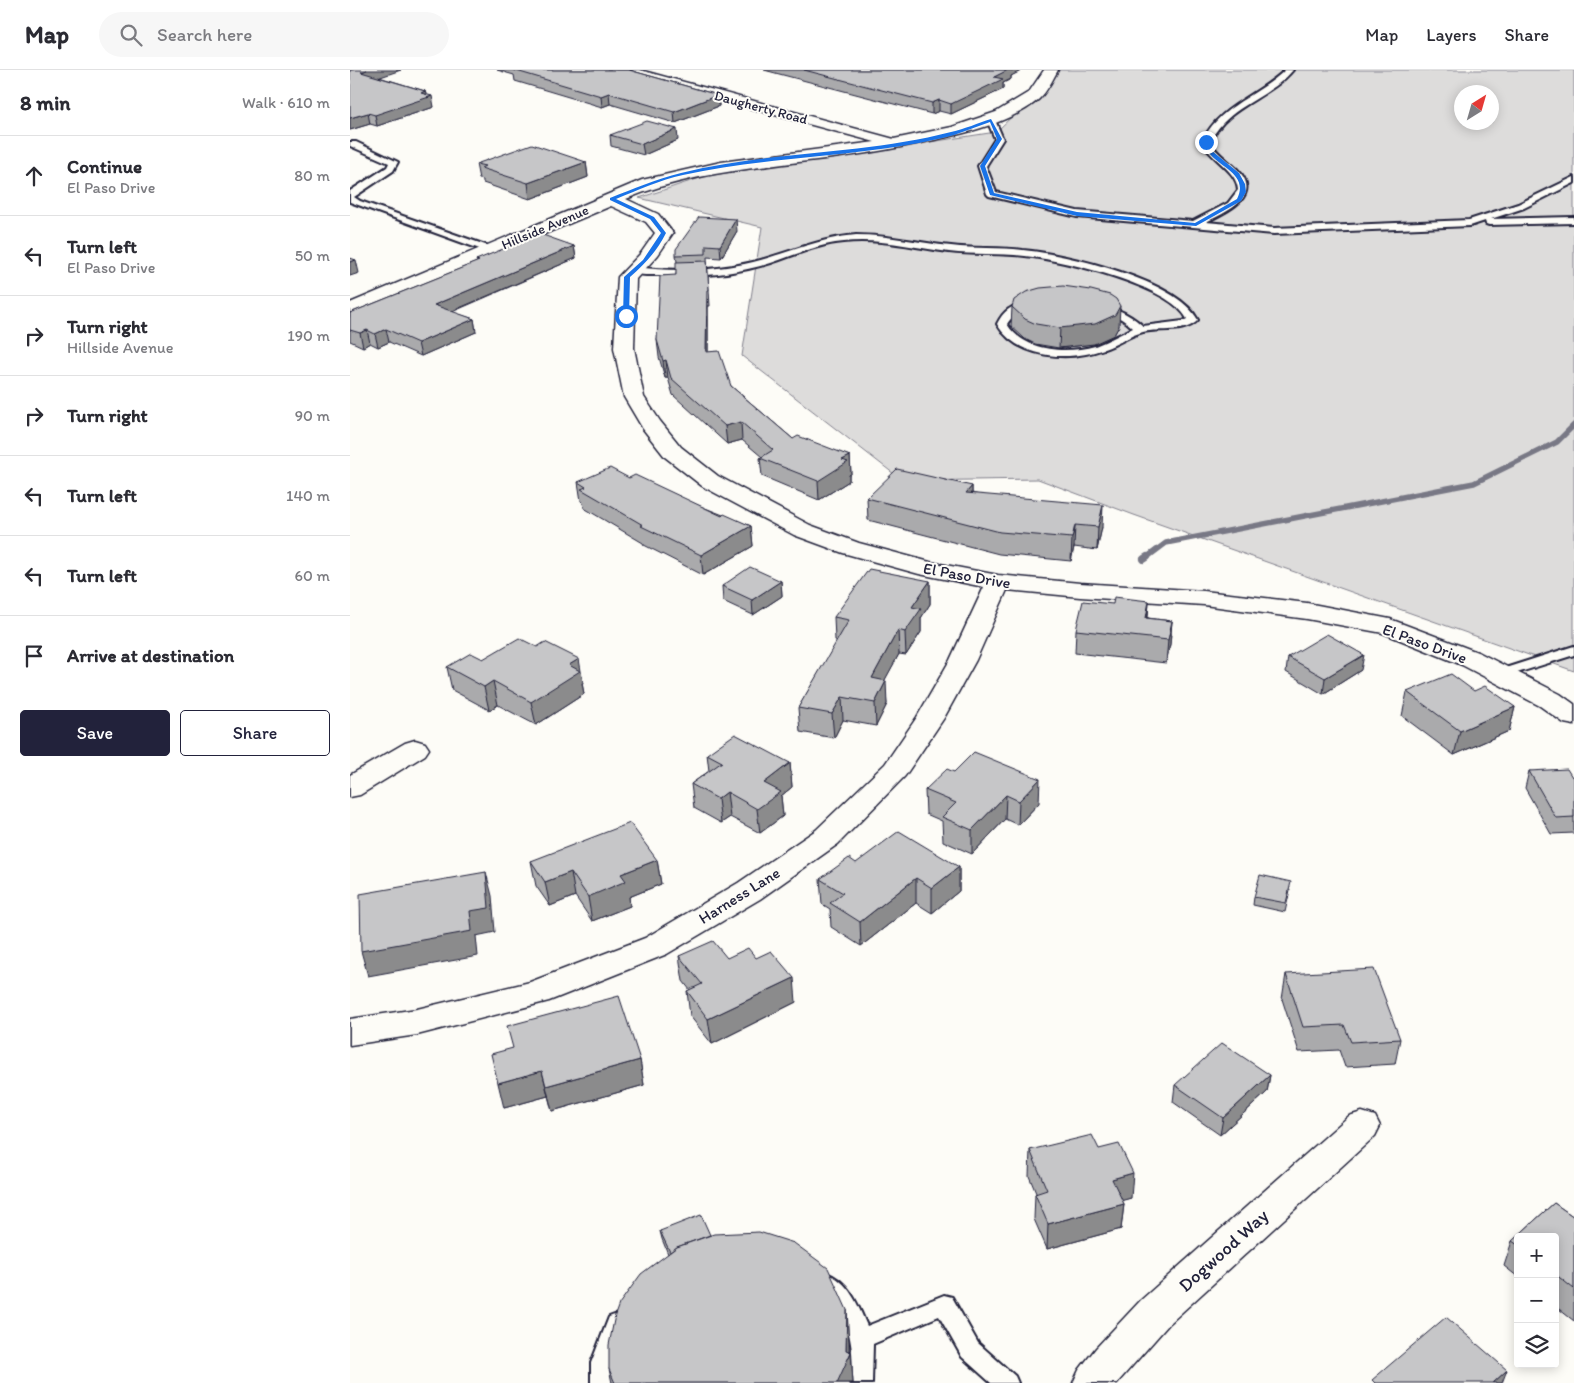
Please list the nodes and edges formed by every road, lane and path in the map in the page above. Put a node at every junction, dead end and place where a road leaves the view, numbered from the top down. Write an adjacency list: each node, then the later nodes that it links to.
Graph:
1 (624, 70): 6 (street, Daugherty Road)
2 (1051, 70): 4 (street, Hillside Avenue)
3 (1288, 70): 12 (lane)
4 (991, 120): 6 (street, Hillside Avenue); 12 (lane)
5 (352, 144): 8 (lane)
6 (898, 144): 9 (street, Hillside Avenue)
7 (1574, 180): 11 (lane)
8 (350, 197): 13 (lane)
9 (612, 199): 13 (street, Hillside Avenue); 14 (street, El Paso Drive)
10 (1574, 220): 11 (lane)
11 (1470, 223): 12 (lane)
12 (1196, 224)
13 (491, 250): 15 (street, Hillside Avenue)
14 (635, 270): 16 (lane); 17 (street, El Paso Drive)
15 (350, 310)
16 (1140, 329): 16 (lane)
17 (998, 582): 19 (street, El Paso Drive); 23 (street, Harness Lane)
18 (1574, 650): 19 (lane)
19 (1501, 674): 20 (street, El Paso Drive)
20 (1574, 717)
21 (414, 749): 22 (street)
22 (350, 788)
23 (350, 1032)
24 (1362, 1126): 31 (street, Dogwood Way)
25 (810, 1270): 27 (lane)
26 (627, 1311): 28 (lane)
27 (862, 1338): 29 (lane); 30 (lane)
28 (602, 1383)
29 (861, 1383)
30 (1007, 1383)
31 (1093, 1383)

